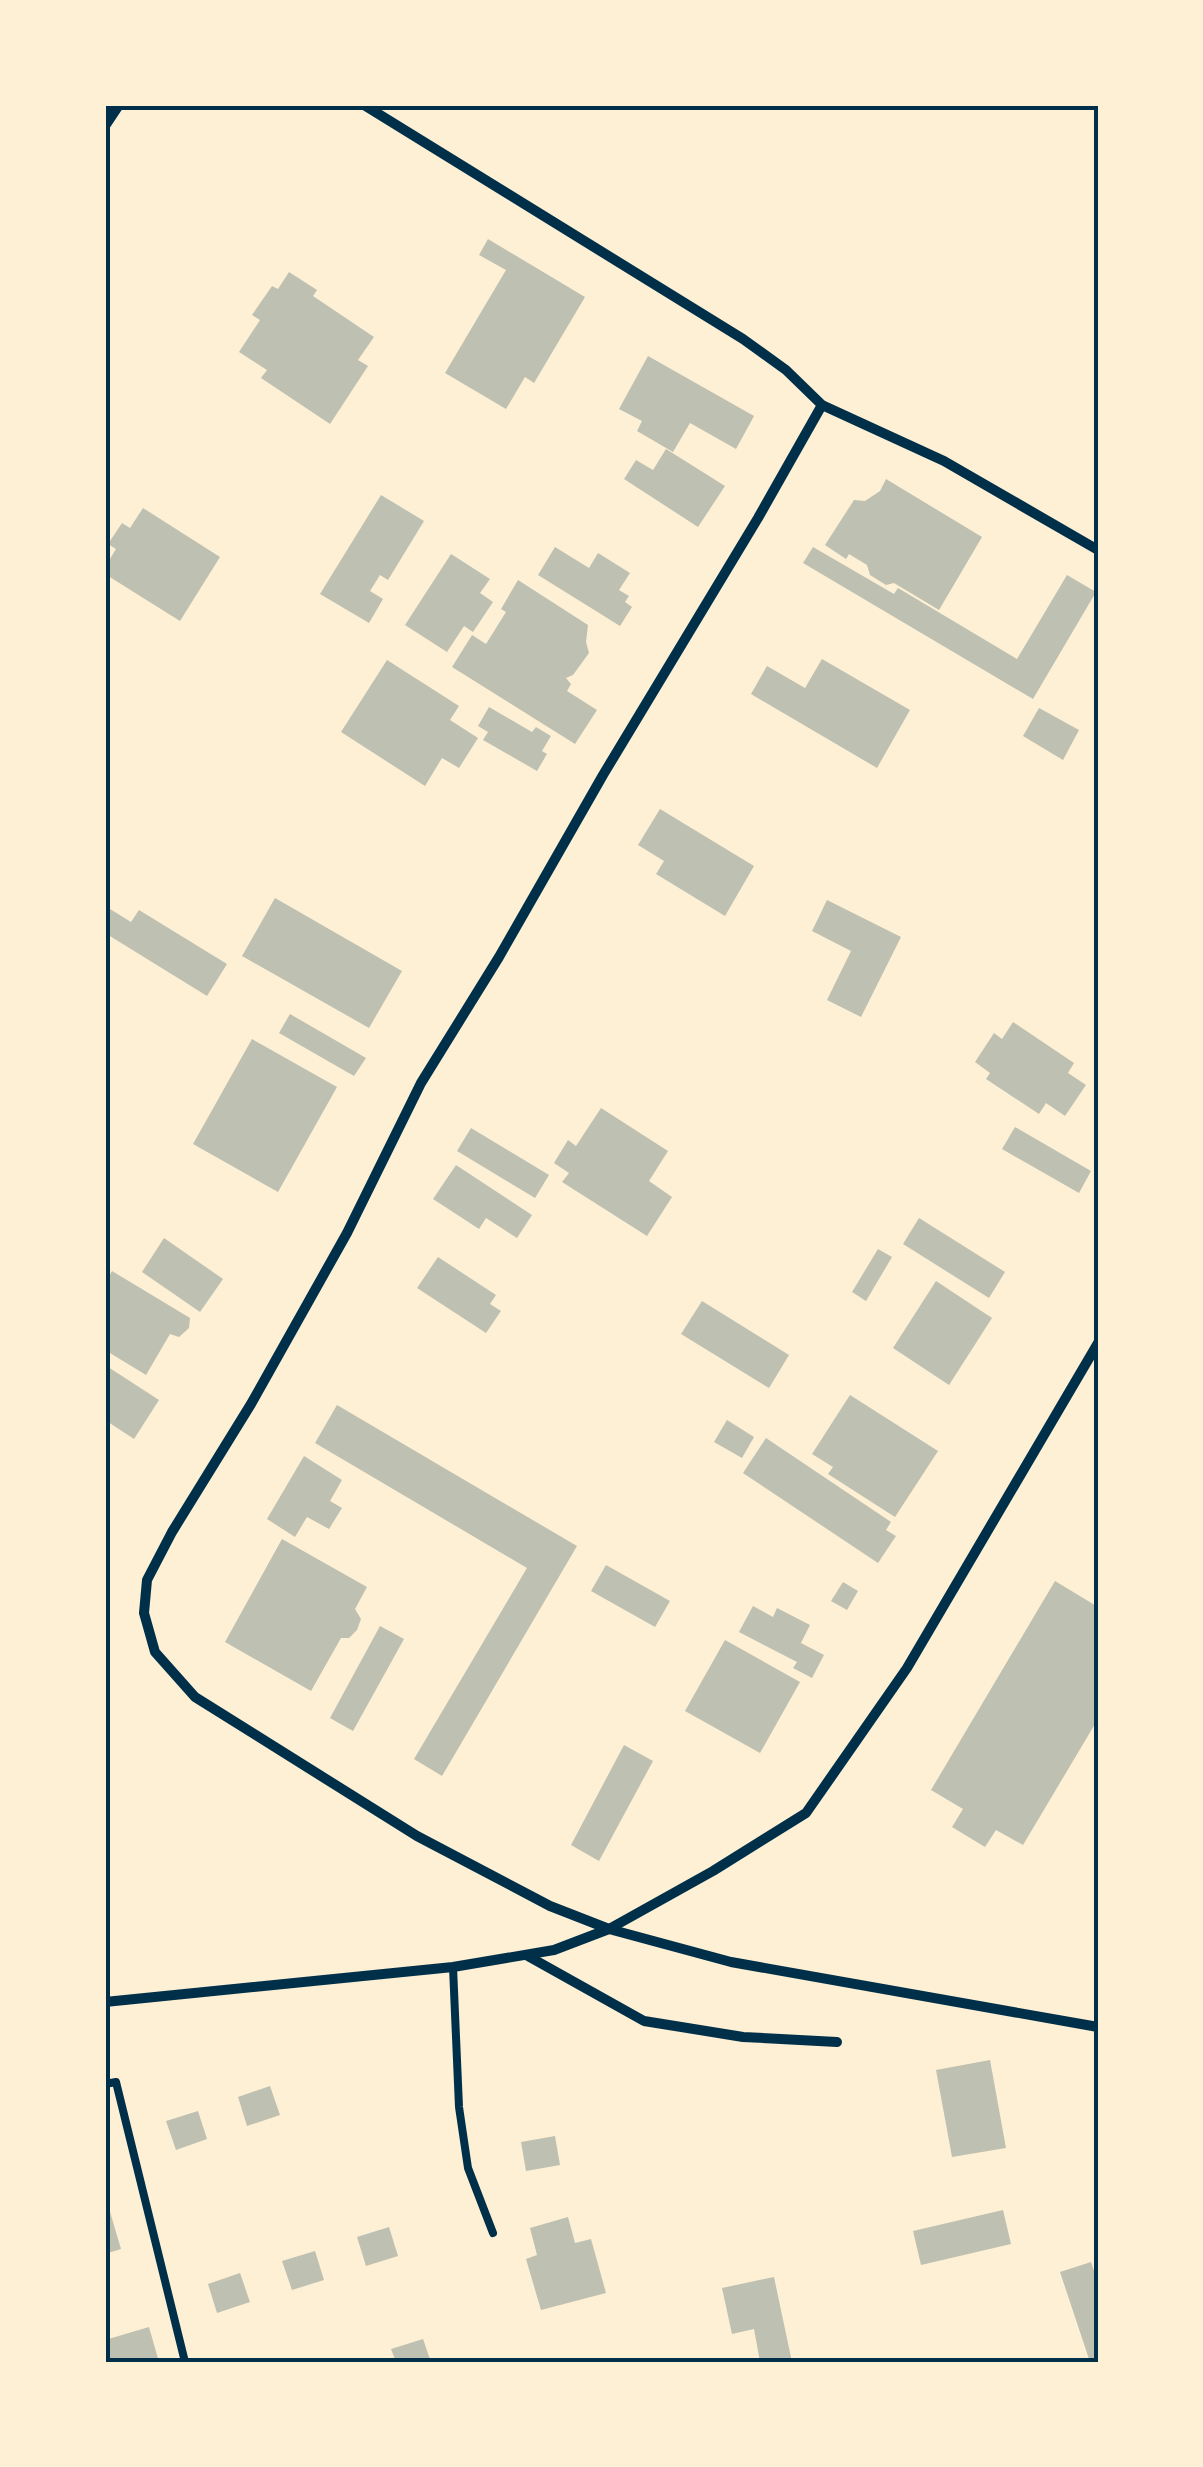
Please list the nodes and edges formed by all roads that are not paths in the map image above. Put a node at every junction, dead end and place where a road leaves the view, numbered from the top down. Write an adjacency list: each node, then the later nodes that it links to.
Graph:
1 (119, 105): 3 (street)
2 (364, 105): 4 (street)
3 (105, 126)
4 (822, 405): 5 (street); 7 (street)
5 (1098, 550)
6 (1098, 1343): 7 (street)
7 (609, 1929): 8 (street); 11 (street)
8 (525, 1954): 9 (street); 12 (street)
9 (453, 1967): 10 (street); 14 (lane)
10 (105, 2002)
11 (1098, 2027)
12 (837, 2042)
13 (105, 2084): 15 (lane)
14 (493, 2234)
15 (185, 2362)

